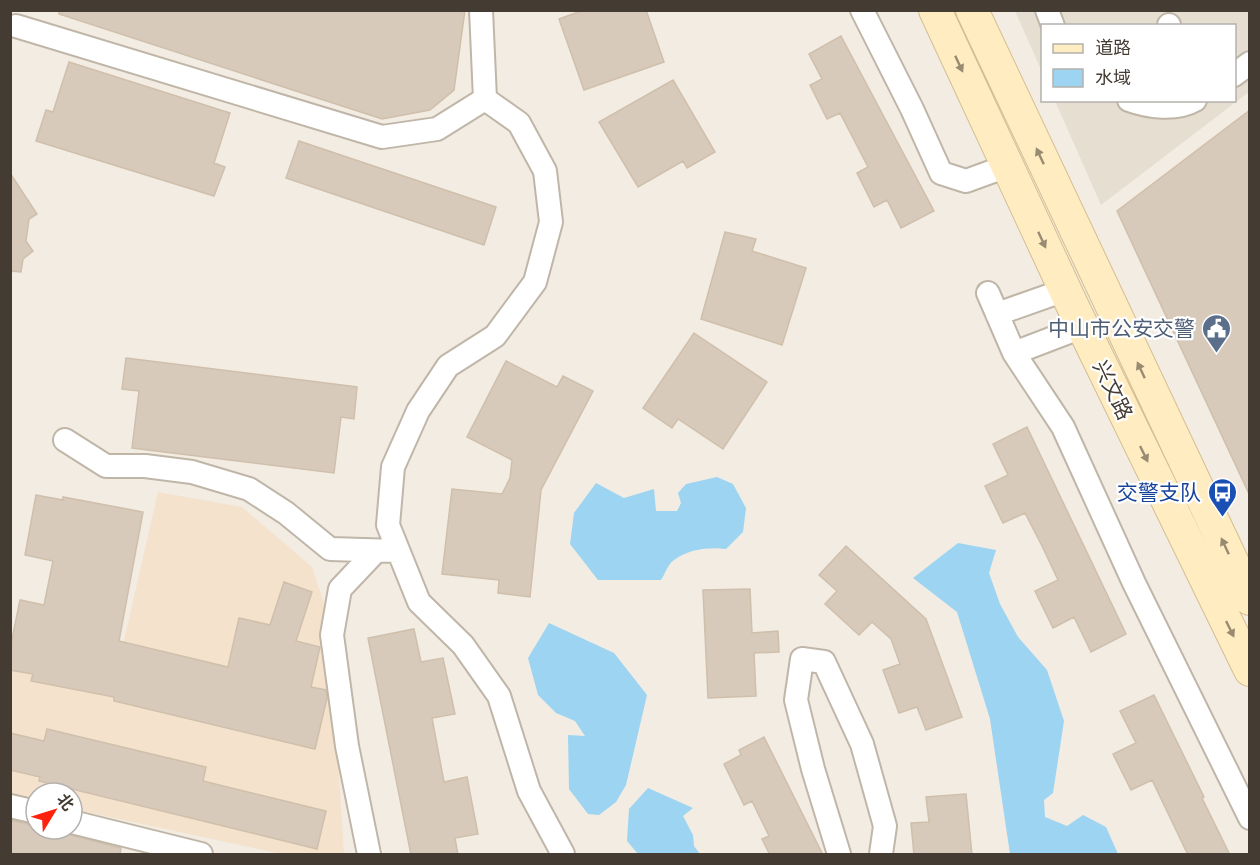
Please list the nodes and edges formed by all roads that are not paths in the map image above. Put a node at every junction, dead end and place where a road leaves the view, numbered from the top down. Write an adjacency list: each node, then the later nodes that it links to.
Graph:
1 (481, 10): 8 (street)
2 (862, 10): 12 (street)
3 (935, 10): 12 (main road, 兴文路, one-way to 12)
4 (972, 10): 18 (main road, 兴文路, one-way to 4)
5 (16, 26): 8 (street)
6 (1250, 63): 7 (street)
7 (1236, 74)
8 (486, 99): 17 (street)
9 (1134, 102): 11 (street)
10 (1192, 102): 11 (street)
11 (1155, 103)
12 (1007, 166): 13 (main road, 兴文路, one-way to 13)
13 (1065, 290): 14 (main road, 兴文路); 15 (street)
14 (1082, 327): 15 (street); 19 (main road, 兴文路, one-way to 19)
15 (1014, 353): 20 (street)
16 (65, 440): 17 (street)
17 (387, 551): 23 (street); 24 (street)
18 (1250, 599)
19 (1250, 670)
20 (1250, 818)
21 (84, 825): 22 (street)
22 (201, 855)
23 (369, 855)
24 (563, 855)
25 (839, 855): 26 (street)
26 (881, 855)

